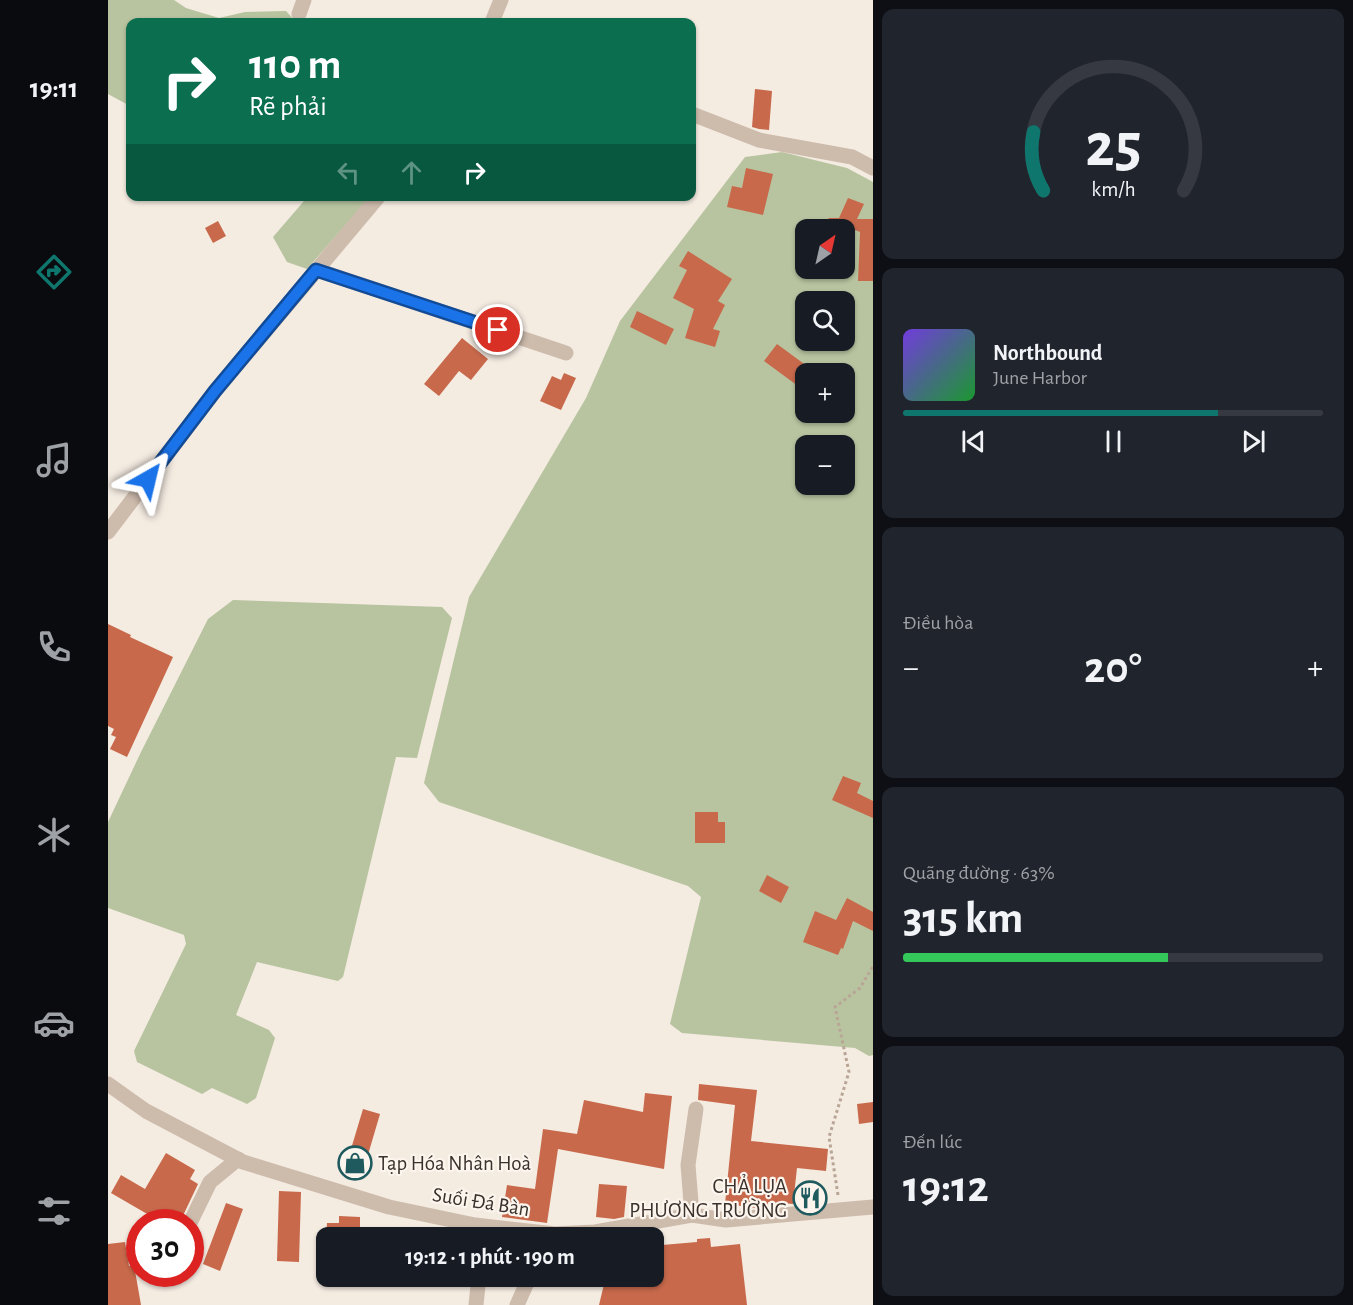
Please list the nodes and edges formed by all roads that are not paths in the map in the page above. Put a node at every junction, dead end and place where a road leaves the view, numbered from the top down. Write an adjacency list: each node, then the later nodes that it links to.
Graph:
1 (501, 0): 2 (street)
2 (494, 18)
3 (696, 116): 4 (street)
4 (873, 168)
5 (375, 201): 6 (street)
6 (316, 270): 7 (street); 8 (street)
7 (566, 353)
8 (108, 532)
9 (108, 1084): 11 (street, Suối Đá Bàn)
10 (696, 1109): 14 (street)
11 (238, 1160): 13 (street); 15 (street, Suối Đá Bàn)
12 (873, 1207): 14 (street, Suối Đá Bàn)
13 (197, 1209)
14 (692, 1215): 16 (street, Suối Đá Bàn)
15 (466, 1227)
16 (624, 1227)
17 (478, 1287): 19 (street)
18 (525, 1287): 20 (street)
19 (476, 1305)
20 (518, 1305)

